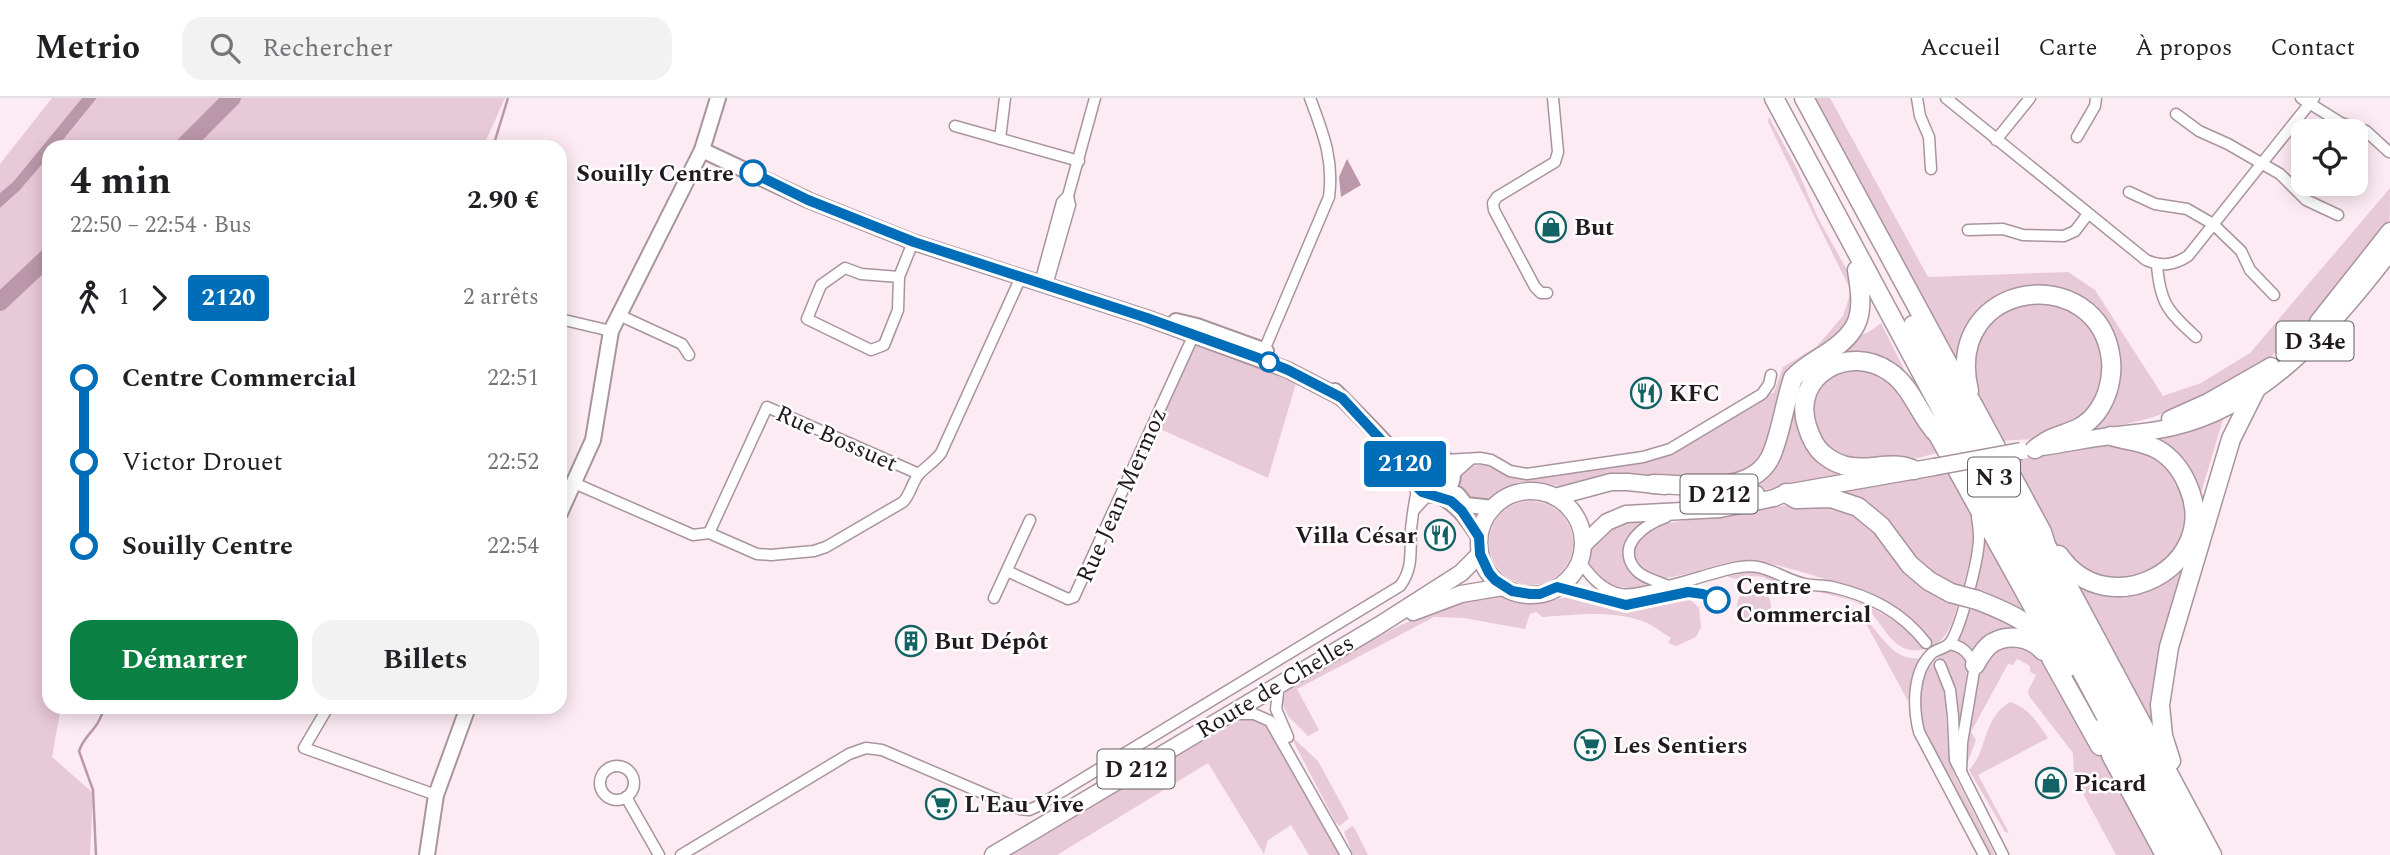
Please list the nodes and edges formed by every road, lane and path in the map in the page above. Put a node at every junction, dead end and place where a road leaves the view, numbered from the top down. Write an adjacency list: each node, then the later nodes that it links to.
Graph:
1 (718, 98): 18 (street)
2 (1005, 98): 16 (street)
3 (1095, 98): 20 (street)
4 (1310, 98): 44 (street)
5 (1553, 98): 36 (street)
6 (1804, 98): 48 (highway)
7 (1917, 98): 22 (street)
8 (1946, 98): 17 (street)
9 (2031, 98): 17 (street)
10 (2096, 98): 15 (street)
11 (1781, 100): 32 (highway); 102 (highway, N 3); 103 (highway, N 3)
12 (2308, 100): 19 (street); 21 (street)
13 (2176, 114): 21 (street)
14 (955, 126): 16 (street)
15 (2077, 137)
16 (1000, 139): 20 (street)
17 (1997, 139): 24 (street)
18 (702, 150): 29 (street); 38 (street)
19 (2389, 152)
20 (1079, 160): 35 (street)
21 (2260, 163): 25 (street); 26 (street)
22 (1931, 169)
23 (2129, 192): 26 (street)
24 (2088, 214): 27 (street); 31 (street)
25 (2338, 215)
26 (2213, 224): 31 (street); 37 (street)
27 (1968, 230)
28 (2390, 231): 46 (main road, D 34e)
29 (914, 242): 33 (street); 34 (street)
30 (2390, 252): 46 (main road, D 34e)
31 (2157, 265): 42 (street)
32 (1857, 270): 49 (highway); 60 (highway)
33 (899, 277): 33 (street)
34 (1021, 277): 35 (street); 57 (street)
35 (1043, 284): 41 (street)
36 (1547, 293)
37 (2274, 295)
38 (619, 315): 40 (street); 43 (street)
39 (567, 321): 40 (street)
40 (611, 331): 59 (street)
41 (1195, 331): 44 (street); 75 (street, Rue Jean Mermoz)
42 (2196, 337)
43 (689, 355)
44 (1262, 355): 52 (street)
45 (1770, 375): 53 (street)
46 (2252, 385): 47 (highway); 50 (main road, D 34e); 93 (highway)
47 (2238, 400): 50 (main road, D 34e); 68 (highway)
48 (1971, 401): 51 (highway); 70 (highway)
49 (1938, 435): 56 (highway); 63 (highway)
50 (2111, 436): 51 (main road, D 34e); 68 (highway)
51 (2028, 450): 56 (main road, D 212, bridge)
52 (1395, 452): 54 (street); 61 (street)
53 (1471, 459): 55 (street); 58 (street)
54 (1421, 460): 55 (street); 61 (street)
55 (1446, 460): 58 (street)
56 (1914, 470): 62 (main road, D 212)
57 (919, 474): 71 (street); 71 (street, Rue Bossuet)
58 (1452, 480): 61 (street); 66 (street)
59 (574, 483): 64 (street); 71 (street)
60 (1653, 484): 62 (main road, D 212); 65 (main road, D 212)
61 (1424, 488): 72 (street); 96 (street)
62 (1786, 493): 67 (main road, D 212); 82 (highway, bridge)
63 (1969, 493): 81 (street); 89 (highway)
64 (567, 497)
65 (1555, 497): 66 (main road); 73 (main road)
66 (1493, 508): 72 (main road)
67 (1679, 511): 73 (main road, D 212); 76 (street)
68 (2194, 518): 70 (highway)
69 (1030, 520): 75 (street)
70 (2042, 532): 93 (highway)
71 (709, 533)
72 (1479, 537): 74 (main road)
73 (1581, 553): 76 (street); 77 (main road)
74 (1480, 554): 77 (main road); 79 (main road, Route de Chelles / D 212)
75 (1007, 571): 78 (street)
76 (1667, 585): 80 (street)
77 (1503, 587): 79 (main road, Route de Chelles / D 212)
78 (995, 598)
79 (1378, 626): 85 (main road, Route de Chelles / D 212)
80 (1926, 643)
81 (1949, 644): 84 (street); 99 (street)
82 (2051, 657): 84 (highway); 89 (highway)
83 (1940, 665): 90 (street)
84 (1975, 665): 90 (street)
85 (1280, 683): 88 (main road, Route de Chelles / D 212); 98 (street)
86 (324, 714): 91 (street)
87 (465, 714): 91 (street)
88 (1227, 715): 97 (main road, Route de Chelles / D 212); 98 (street)
89 (2111, 755): 101 (highway)
90 (1961, 775): 100 (street)
91 (436, 794): 94 (street)
92 (626, 797): 95 (street)
93 (2182, 798): 104 (highway)
94 (427, 855)
95 (659, 855)
96 (681, 855)
97 (993, 855)
98 (1348, 855)
99 (1984, 855)
100 (2003, 855)
101 (2165, 855)
102 (2183, 855)
103 (2198, 855)
104 (2212, 855)

